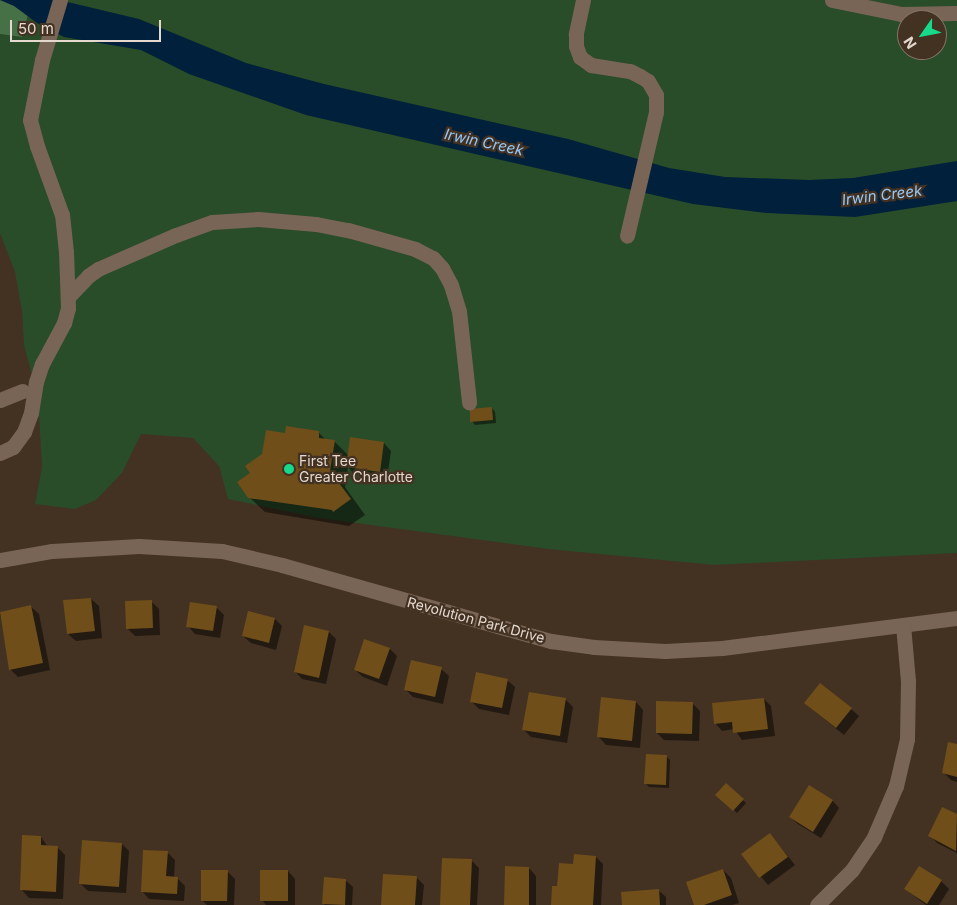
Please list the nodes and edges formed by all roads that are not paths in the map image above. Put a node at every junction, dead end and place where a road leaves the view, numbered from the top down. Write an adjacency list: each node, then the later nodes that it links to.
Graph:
1 (60, 0): 6 (street)
2 (583, 0): 5 (street)
3 (832, 0): 4 (street)
4 (957, 13)
5 (627, 236)
6 (67, 262): 7 (street); 8 (street)
7 (98, 269): 8 (street); 11 (street)
8 (68, 297): 12 (street)
9 (22, 391): 10 (street)
10 (0, 400)
11 (470, 402)
12 (0, 453)
13 (0, 560): 15 (street, Revolution Park Drive)
14 (957, 618): 15 (street, Revolution Park Drive)
15 (904, 625): 16 (street)
16 (817, 905)

